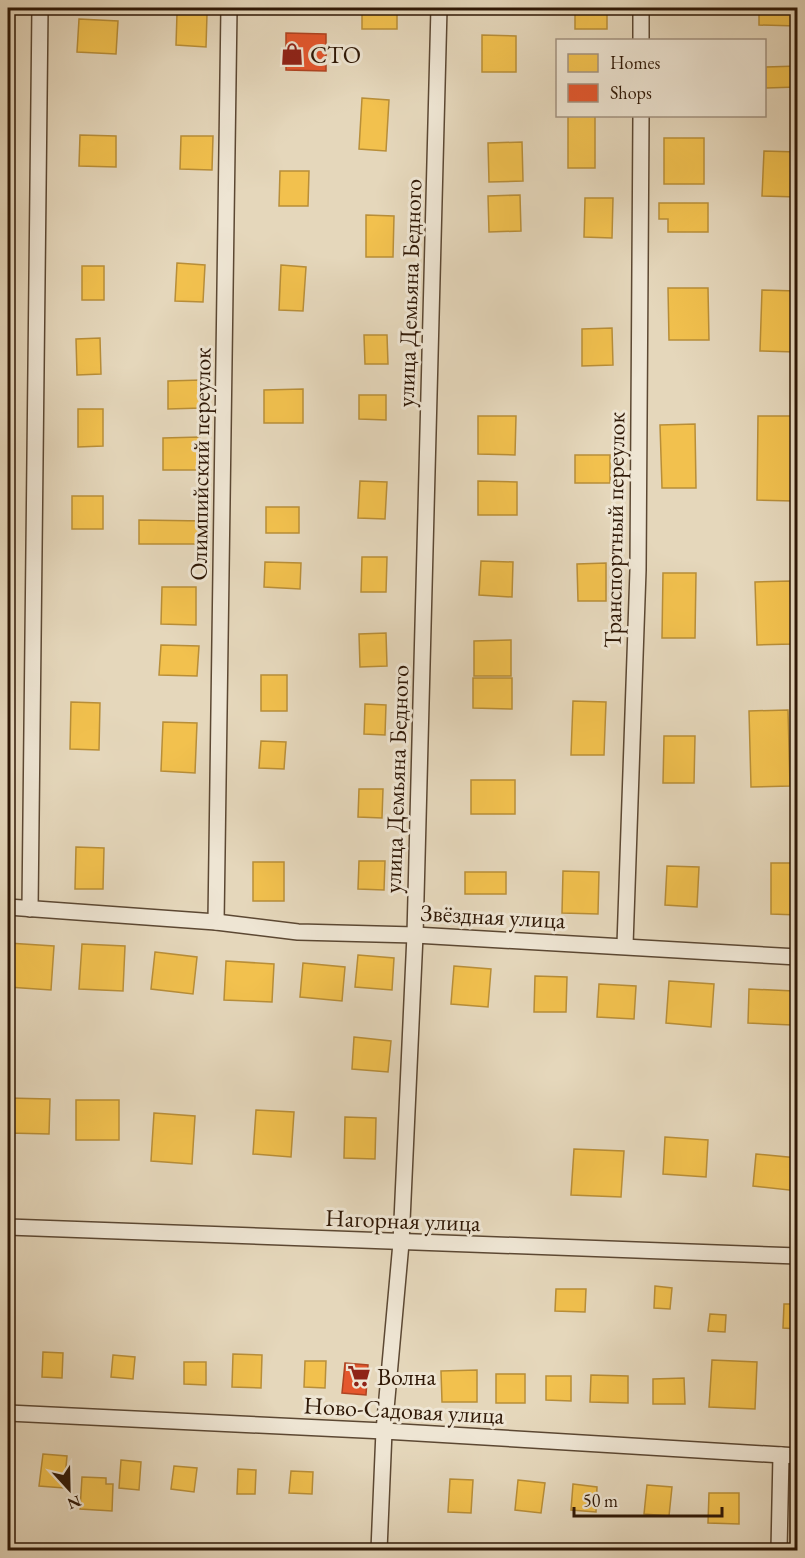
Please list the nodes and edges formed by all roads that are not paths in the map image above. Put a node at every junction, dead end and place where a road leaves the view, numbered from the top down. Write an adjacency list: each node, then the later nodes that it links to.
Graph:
1 (40, 8): 8 (street)
2 (229, 8): 9 (street, Олимпийский переулок)
3 (439, 8): 10 (street, улица Демьяна Бедного)
4 (641, 8): 5 (street)
5 (641, 39)
6 (641, 117): 11 (street, Транспортный переулок)
7 (8, 907): 8 (street, Звёздная улица)
8 (30, 909): 9 (street, Звёздная улица)
9 (216, 922): 10 (street, Звёздная улица)
10 (415, 935): 11 (street, Звёздная улица); 14 (street, улица Демьяна Бедного)
11 (625, 945): 12 (street, Звёздная улица)
12 (798, 957)
13 (8, 1227): 14 (street, Нагорная улица)
14 (400, 1243): 15 (street, Нагорная улица); 17 (street, улица Демьяна Бедного)
15 (798, 1256)
16 (8, 1413): 17 (street, Ново-Садовая улица)
17 (384, 1431): 18 (street, Ново-Садовая улица); 20 (street, улица Демьяна Бедного)
18 (780, 1455): 19 (street, Ново-Садовая улица); 21 (street)
19 (798, 1456)
20 (379, 1551)
21 (779, 1551)

